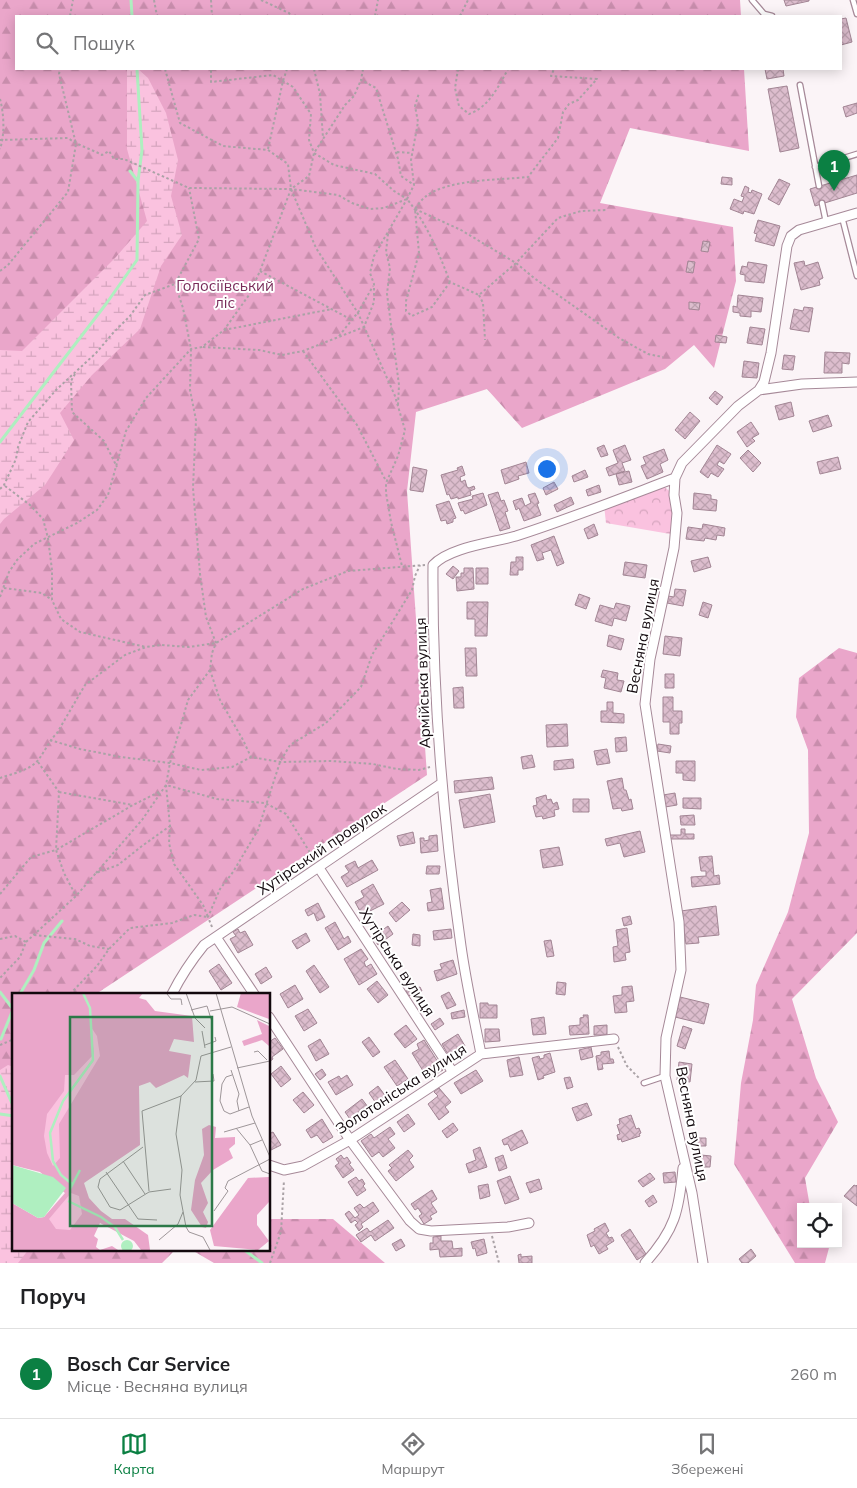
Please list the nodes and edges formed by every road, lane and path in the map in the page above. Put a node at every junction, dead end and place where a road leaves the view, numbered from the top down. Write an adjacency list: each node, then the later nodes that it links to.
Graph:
1 (73, 0): 10 (path)
2 (154, 0): 11 (path)
3 (211, 0): 12 (path)
4 (262, 0): 13 (path)
5 (378, 0): 14 (path)
6 (468, 0): 15 (path)
7 (752, 0): 16 (lane)
8 (853, 0): 9 (lane)
9 (857, 14)
10 (70, 15)
11 (157, 15)
12 (212, 15)
13 (290, 15)
14 (375, 15)
15 (460, 15)
16 (768, 15)
17 (60, 70): 33 (path)
18 (165, 70): 35 (path)
19 (211, 70): 27 (path)
20 (287, 70): 27 (path)
21 (314, 70): 31 (path)
22 (364, 70): 26 (path)
23 (458, 70): 24 (path)
24 (508, 70)
25 (554, 70): 47 (path)
26 (361, 80): 31 (path); 36 (path)
27 (283, 81): 35 (path); 38 (path)
28 (800, 86): 40 (lane)
29 (419, 94): 37 (path)
30 (0, 99): 32 (path)
31 (323, 138): 38 (path)
32 (1, 141): 33 (path); 34 (path)
33 (76, 144): 43 (path); 55 (path)
34 (0, 149)
35 (268, 150): 44 (path)
36 (396, 152): 37 (path); 41 (path)
37 (412, 152): 41 (path)
38 (314, 153): 44 (path); 45 (path)
39 (857, 154): 40 (lane)
40 (815, 167): 42 (lane)
41 (414, 185): 45 (path)
42 (819, 186)
43 (189, 188): 44 (path); 59 (path)
44 (291, 189): 45 (path); 56 (path); 63 (path)
45 (407, 199): 47 (path); 52 (path)
46 (822, 204): 51 (lane)
47 (415, 209): 54 (path); 58 (path); 58 (path)
48 (606, 210): 54 (path)
49 (857, 212): 50 (street)
50 (842, 217): 51 (street); 53 (lane)
51 (826, 222): 75 (street)
52 (388, 232): 60 (path); 76 (path)
53 (854, 257): 57 (lane)
54 (516, 263): 61 (path); 72 (path)
55 (0, 271)
56 (260, 271): 62 (path); 66 (path)
57 (857, 276)
58 (450, 282): 61 (path)
59 (175, 284): 70 (path); 73 (path)
60 (374, 284): 63 (path); 65 (path)
61 (479, 295): 68 (path)
62 (332, 309): 64 (path); 66 (path)
63 (358, 314): 64 (path); 65 (path)
64 (352, 320): 67 (path)
65 (364, 327): 67 (path); 76 (path)
66 (224, 330): 69 (path)
67 (339, 336): 71 (path)
68 (485, 340)
69 (202, 347): 70 (path); 71 (path)
70 (191, 349): 77 (path); 89 (path)
71 (303, 351): 79 (path)
72 (663, 357)
73 (76, 372): 77 (path); 80 (path)
74 (857, 382): 75 (street)
75 (759, 390): 78 (street)
76 (398, 408): 79 (path)
77 (117, 467): 82 (path)
78 (675, 478): 84 (street); 127 (street, Весняна вулиця)
79 (386, 482): 85 (path)
80 (4, 485): 81 (path); 82 (path)
81 (0, 489)
82 (48, 538): 86 (path); 88 (path)
83 (420, 565): 84 (path); 85 (path); 95 (path)
84 (434, 565): 99 (street, Армійська вулиця)
85 (402, 566): 89 (path)
86 (3, 588): 87 (path); 88 (path)
87 (0, 597)
88 (52, 600): 90 (path)
89 (216, 643): 90 (path); 91 (path)
90 (146, 647): 92 (path)
91 (210, 670): 93 (path); 96 (path)
92 (50, 740): 94 (path); 96 (path)
93 (251, 757): 95 (path); 96 (path)
94 (38, 762): 98 (path); 102 (path)
95 (280, 762): 97 (path); 103 (path)
96 (170, 763): 100 (path)
97 (432, 767)
98 (0, 778)
99 (442, 783): 107 (street, Хутірський провулок); 125 (street, Армійська вулиця)
100 (166, 785): 101 (path); 103 (path); 105 (path)
101 (163, 790): 104 (path); 108 (path)
102 (59, 792): 104 (path); 106 (path)
103 (265, 803): 107 (path); 111 (path)
104 (133, 805): 106 (path)
105 (170, 826): 108 (path); 111 (path)
106 (56, 850): 109 (path); 110 (path)
107 (319, 868): 113 (street, Хутірський провулок); 126 (street, Хутірська вулиця)
108 (96, 873): 110 (path)
109 (0, 894)
110 (76, 896): 112 (path)
111 (208, 917): 113 (path); 116 (path)
112 (34, 935): 115 (path); 116 (path)
113 (216, 937): 119 (street); 120 (street)
114 (0, 939): 115 (path)
115 (26, 942): 117 (path)
116 (109, 949): 118 (path)
117 (0, 978)
118 (71, 993)
119 (172, 993)
120 (253, 993)
121 (270, 1019): 129 (street)
122 (614, 1039): 125 (street, Золотоніська вулиця); 128 (path)
123 (12, 1040): 124 (path)
124 (0, 1045)
125 (481, 1054): 126 (street, Золотоніська вулиця)
126 (452, 1071): 129 (street, Золотоніська вулиця)
127 (665, 1076): 128 (lane); 130 (street, Весняна вулиця)
128 (644, 1083)
129 (350, 1140): 132 (street, Золотоніська вулиця); 134 (street)
130 (684, 1162): 137 (street); 138 (street, Весняна вулиця)
131 (270, 1165): 132 (street)
132 (284, 1170): 135 (path)
133 (530, 1223): 134 (street)
134 (487, 1228): 136 (path)
135 (270, 1262)
136 (499, 1263)
137 (645, 1263)
138 (703, 1263)

